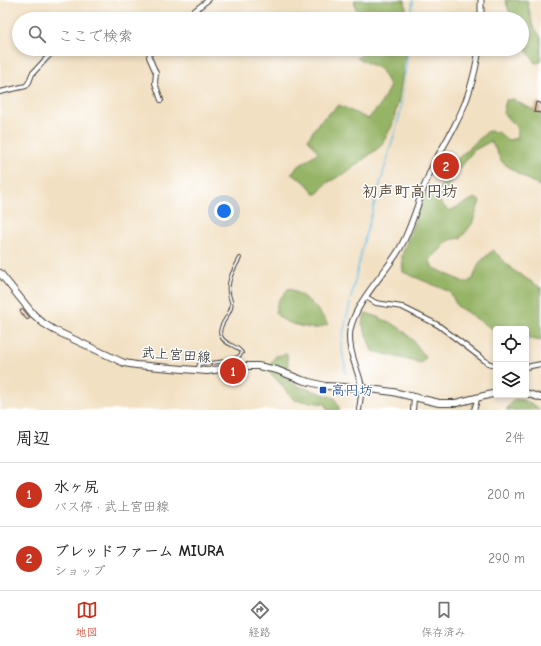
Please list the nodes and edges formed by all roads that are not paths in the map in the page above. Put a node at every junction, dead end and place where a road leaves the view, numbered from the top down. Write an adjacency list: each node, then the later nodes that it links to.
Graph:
1 (208, 0): 3 (street)
2 (481, 0): 4 (street)
3 (193, 12)
4 (481, 12)
5 (49, 56): 8 (street)
6 (149, 56): 9 (street)
7 (478, 56): 12 (street)
8 (0, 92)
9 (161, 100)
10 (240, 258): 16 (lane)
11 (0, 273): 16 (main road, 武上宮田線)
12 (366, 297): 14 (street); 17 (street)
13 (541, 364): 15 (street)
14 (493, 365)
15 (529, 367)
16 (198, 370): 17 (main road, 武上宮田線)
17 (362, 388): 20 (main road, 武上宮田線); 23 (street)
18 (493, 394): 21 (main road, 武上宮田線)
19 (529, 394): 22 (main road)
20 (414, 398): 21 (main road, 武上宮田線); 24 (street)
21 (477, 398): 25 (street)
22 (541, 398)
23 (359, 410)
24 (413, 410)
25 (474, 410)

